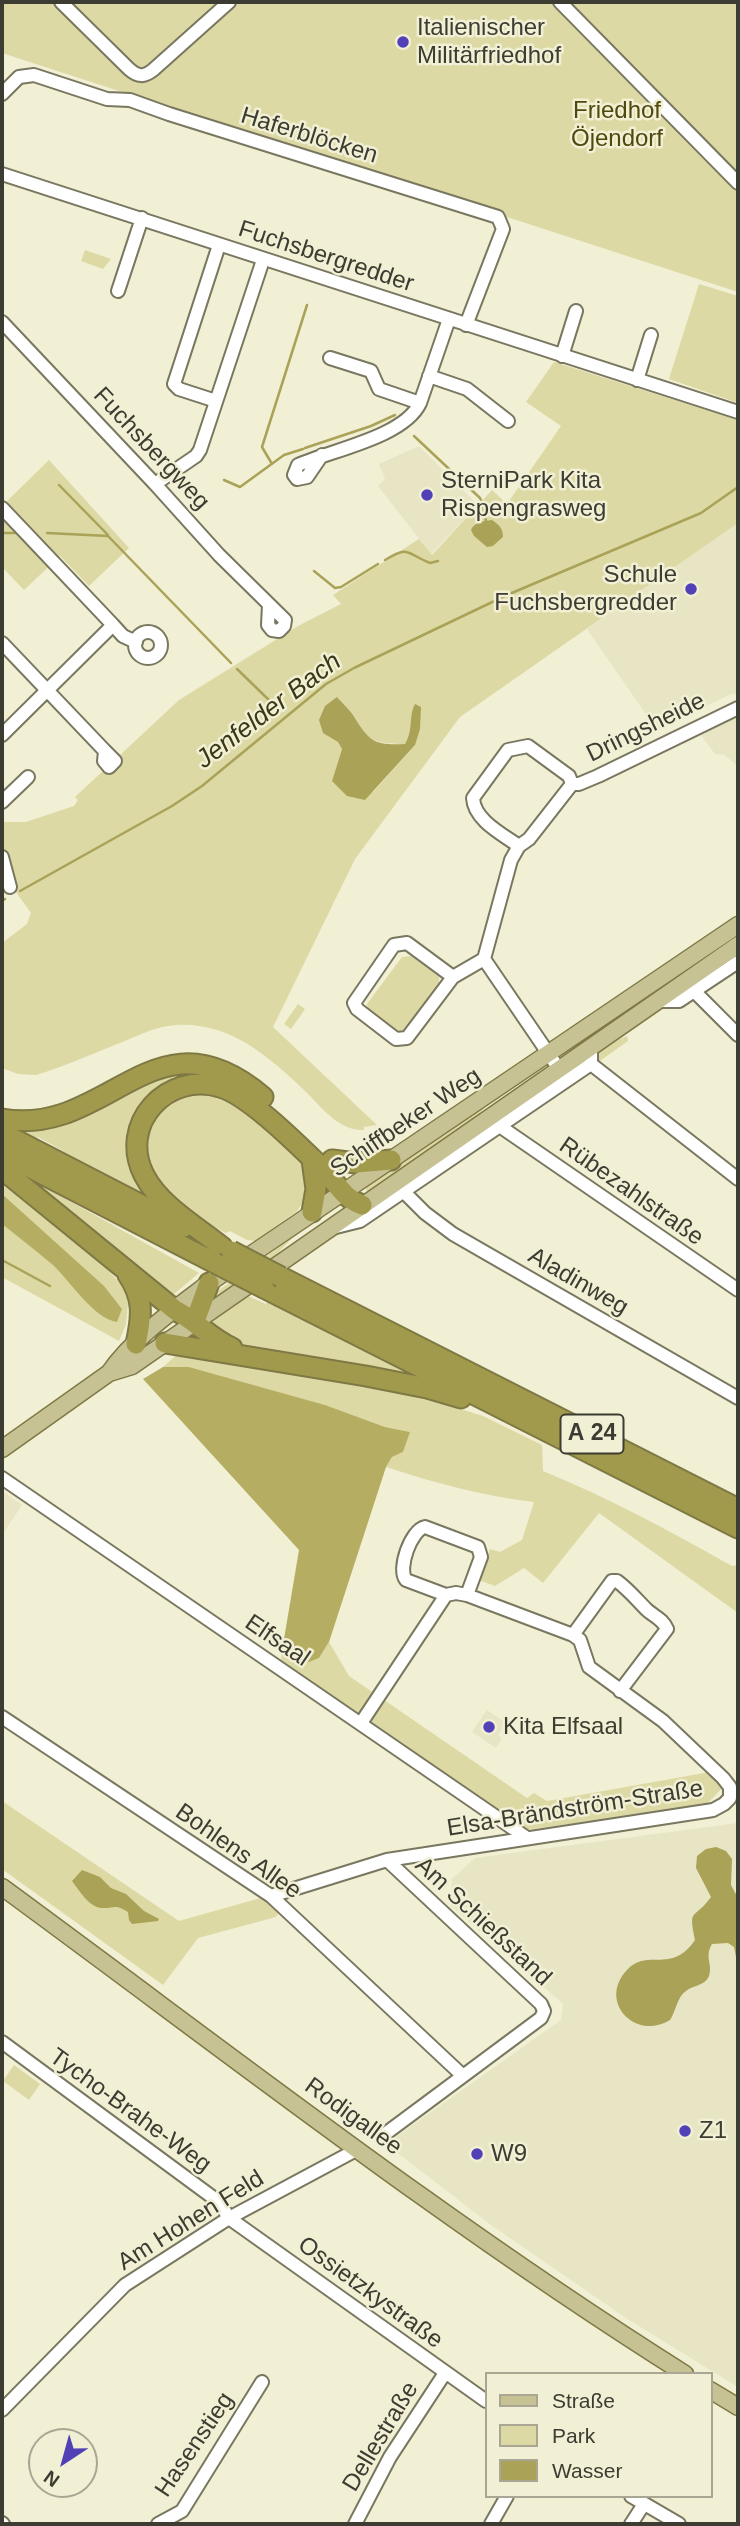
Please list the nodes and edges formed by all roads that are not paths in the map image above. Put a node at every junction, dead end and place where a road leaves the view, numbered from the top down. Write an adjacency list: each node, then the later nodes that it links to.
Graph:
1 (61, 2): 2 (street)
2 (229, 2)
3 (560, 2): 6 (street)
4 (2, 94): 14 (street, Haferblöcken)
5 (2, 174): 7 (street, Fuchsbergredder)
6 (738, 183)
7 (142, 218): 8 (street, Fuchsbergredder); 10 (street)
8 (219, 244): 9 (street, Fuchsbergredder); 20 (street)
9 (263, 260): 12 (street, Fuchsbergredder); 20 (street)
10 (118, 290)
11 (576, 311): 16 (street)
12 (449, 319): 14 (street, Fuchsbergredder); 18 (street)
13 (2, 321): 25 (street, Fuchsbergweg)
14 (466, 325): 16 (street, Fuchsbergredder)
15 (650, 335): 19 (street)
16 (562, 356): 19 (street, Fuchsbergredder)
17 (330, 358): 21 (street)
18 (429, 376): 21 (street); 23 (street)
19 (636, 380): 22 (street, Fuchsbergredder)
20 (216, 401): 25 (street)
21 (421, 403): 24 (street)
22 (738, 412)
23 (508, 421)
24 (322, 455)
25 (155, 484): 27 (street, Fuchsbergweg)
26 (2, 508): 28 (street)
27 (270, 605)
28 (113, 625): 29 (street); 31 (street)
29 (136, 642)
30 (2, 643): 31 (street)
31 (47, 690): 33 (street); 34 (street)
32 (738, 708): 36 (street, Dringsheide)
33 (2, 735)
34 (105, 751)
35 (27, 777): 37 (street)
36 (572, 784): 38 (street, Dringsheide); 38 (street, Dringsheide)
37 (2, 802)
38 (519, 846): 43 (street, Dringsheide)
39 (2, 857): 40 (street)
40 (10, 887)
41 (738, 925): 49 (main road, Schiffbeker Weg)
42 (738, 945): 47 (main road, Schiffbeker Weg)
43 (484, 959): 45 (street); 49 (street)
44 (738, 962): 46 (street, Schiffbeker Weg)
45 (453, 977): 45 (street)
46 (695, 992): 47 (street, Schiffbeker Weg); 48 (street)
47 (657, 1001): 50 (main road, Schiffbeker Weg)
48 (738, 1035)
49 (548, 1055): 51 (street); 57 (main road, Schiffbeker Weg)
50 (591, 1056): 51 (main road, Schiffbeker Weg); 53 (street, Schiffbeker Weg); 59 (street)
51 (559, 1069): 62 (main road, Schiffbeker Weg)
52 (2, 1119): 56 (highway)
53 (501, 1127): 61 (street, Schiffbeker Weg); 68 (street, Rübezahlstraße)
54 (2, 1133): 65 (highway, A 24)
55 (2, 1153): 65 (highway, A 24)
56 (322, 1160): 57 (highway); 60 (highway); 63 (highway); 65 (highway)
57 (391, 1160): 60 (main road, Schiffbeker Weg)
58 (2, 1168): 66 (highway)
59 (738, 1179)
60 (347, 1189): 62 (highway); 63 (main road, Schiffbeker Weg)
61 (404, 1192): 64 (street, Schiffbeker Weg); 75 (street, Aladinweg)
62 (362, 1205): 64 (main road, Schiffbeker Weg)
63 (312, 1212): 67 (main road, Schiffbeker Weg)
64 (328, 1228): 70 (main road, Schiffbeker Weg)
65 (223, 1254): 76 (highway, A 24, bridge); 79 (highway, A 24, bridge)
66 (120, 1266): 69 (highway); 72 (highway)
67 (209, 1283): 69 (main road, Schiffbeker Weg); 70 (highway)
68 (738, 1290)
69 (175, 1310): 70 (highway); 72 (main road, Schiffbeker Weg)
70 (195, 1321): 71 (main road, Schiffbeker Weg); 73 (highway)
71 (164, 1343): 73 (highway); 74 (main road, Schiffbeker Weg)
72 (136, 1344): 74 (main road, Schiffbeker Weg)
73 (255, 1357): 76 (highway)
74 (109, 1373): 77 (main road, Schiffbeker Weg)
75 (738, 1398)
76 (509, 1412): 80 (highway, A 24)
77 (2, 1449)
78 (2, 1478): 86 (street, Elfsaal)
79 (738, 1509)
80 (738, 1528)
81 (446, 1595): 82 (street); 82 (street); 86 (street)
82 (467, 1595): 83 (street)
83 (573, 1635): 84 (street, Elsa-Brändström-Straße); 84 (street)
84 (621, 1690): 87 (street, Elsa-Brändström-Straße)
85 (2, 1717): 90 (street, Bohlens Allee)
86 (360, 1723): 87 (street, Elfsaal)
87 (527, 1838): 88 (street, Elsa-Brändström-Straße)
88 (387, 1860): 90 (street, Elsa-Brändström-Straße); 92 (street, Am Schießstand)
89 (2, 1887): 94 (main road, Rodigallee)
90 (271, 1896): 92 (street, Bohlens Allee)
91 (2, 2042): 95 (street, Tycho-Brahe-Weg)
92 (462, 2076): 93 (street)
93 (385, 2134)
94 (358, 2149): 95 (street, Am Hohen Feld); 96 (main road, Rodigallee)
95 (229, 2218): 97 (street, Ossietzkystraße); 102 (street, Am Hohen Feld)
96 (682, 2372)
97 (445, 2374): 100 (street, Ossietzkystraße); 109 (street, Dellestraße)
98 (261, 2382): 106 (street, Hasenstieg)
99 (712, 2391): 101 (main road)
100 (484, 2401)
101 (738, 2407)
102 (2, 2410)
103 (506, 2498): 110 (street)
104 (634, 2498): 105 (street)
105 (644, 2504): 111 (street); 112 (street)
106 (182, 2511): 107 (street, Hasenstieg); 108 (street)
107 (158, 2524)
108 (188, 2524)
109 (355, 2524)
110 (491, 2524)
111 (631, 2524)
112 (679, 2524)

